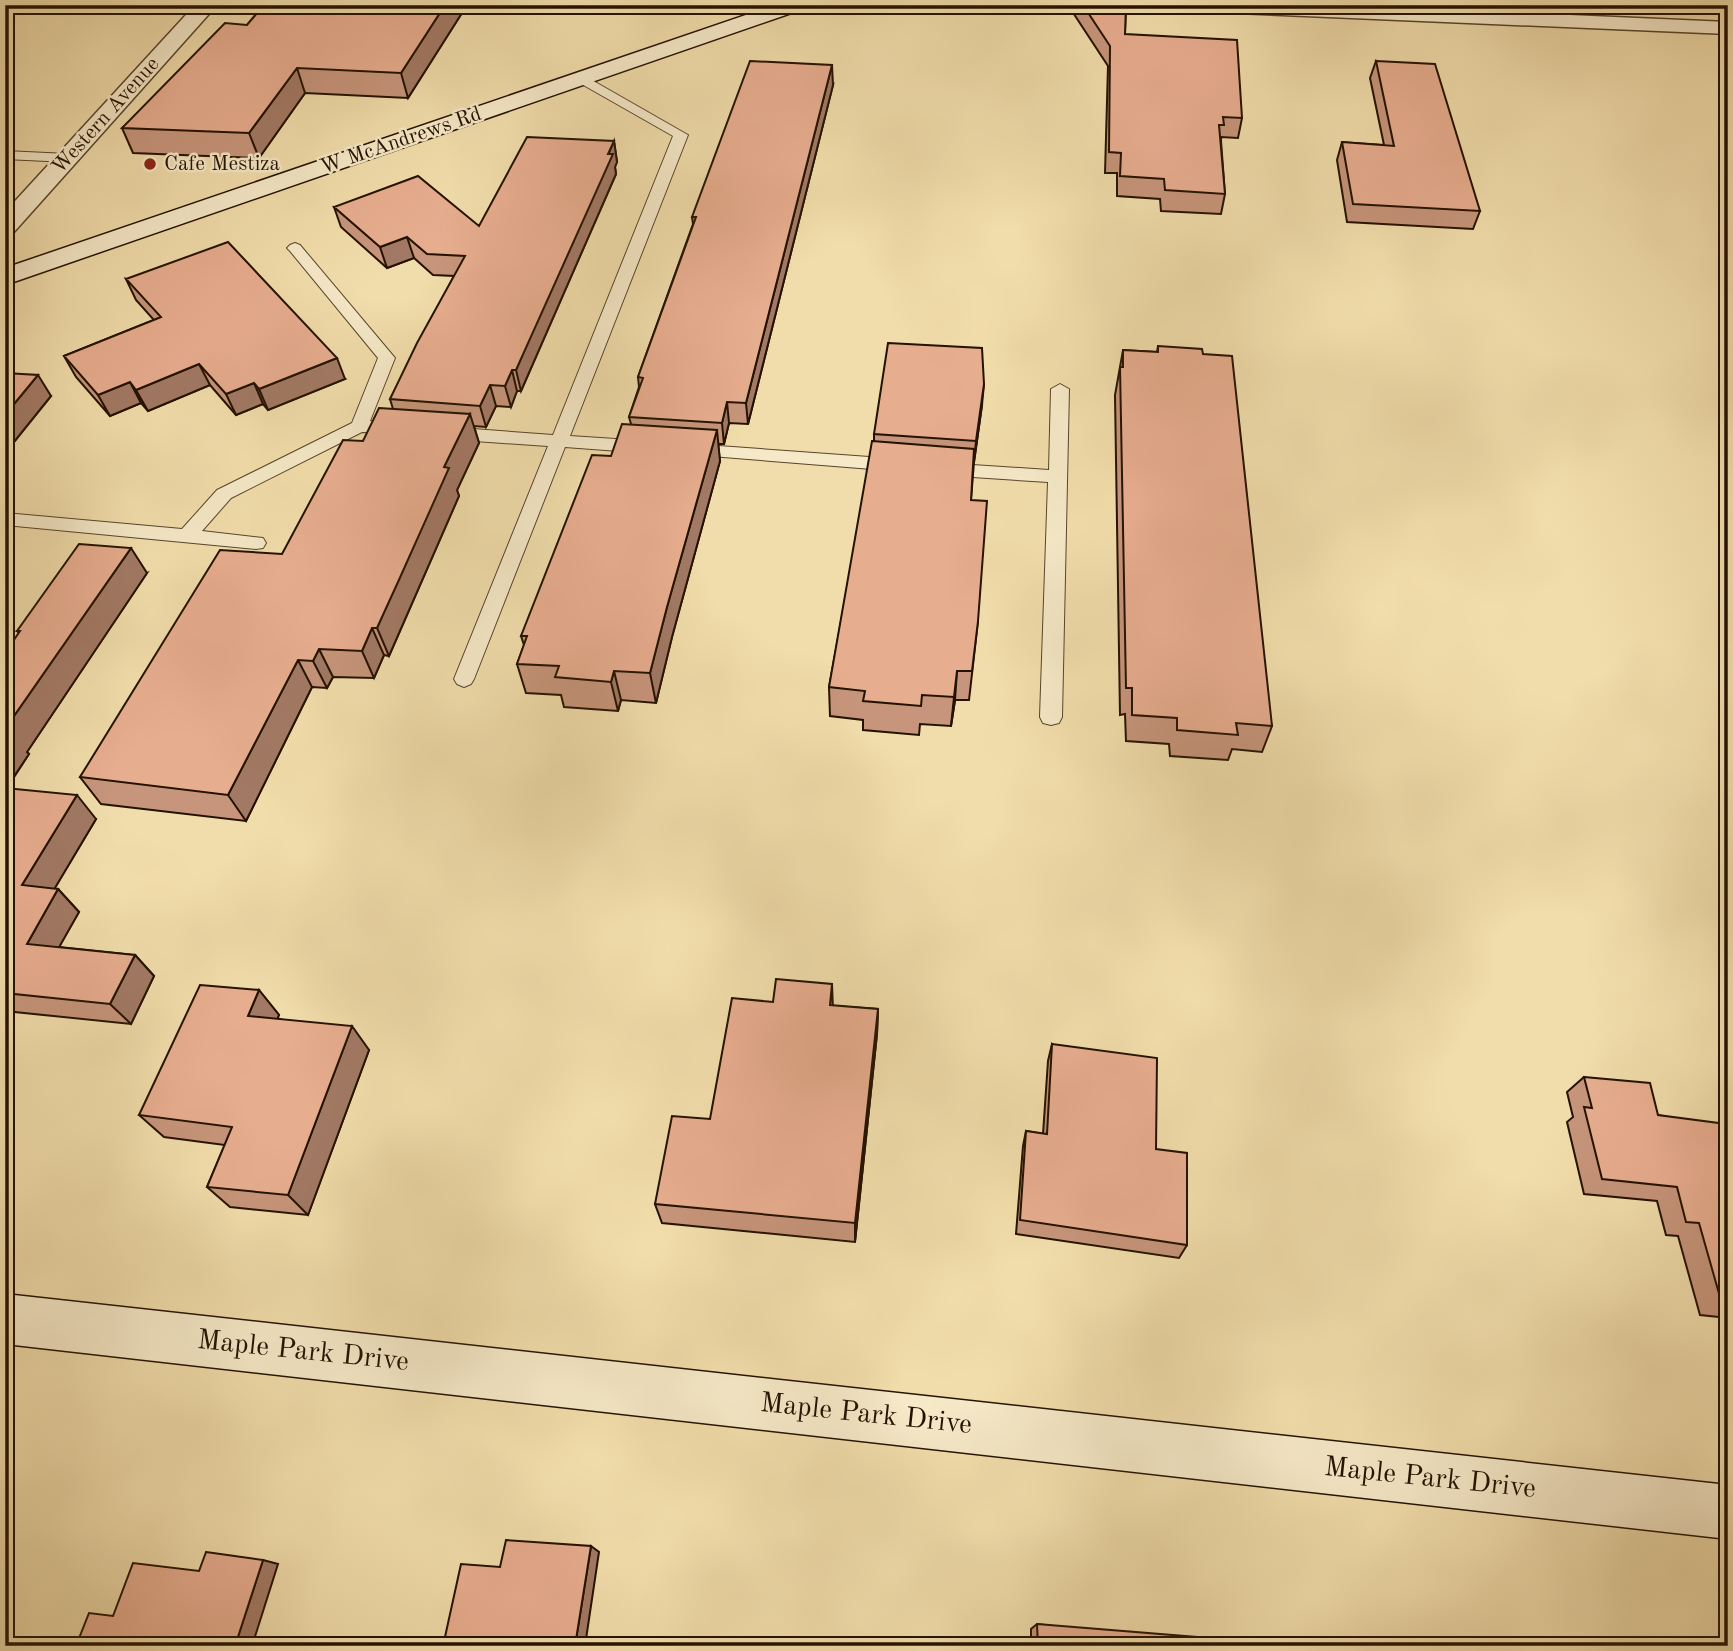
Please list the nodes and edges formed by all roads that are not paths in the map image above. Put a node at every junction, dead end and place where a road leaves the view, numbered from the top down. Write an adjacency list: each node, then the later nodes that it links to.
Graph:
1 (207, 5): 7 (street, Western Avenue)
2 (796, 5): 5 (street, W McAndrews Rd)
3 (1189, 5): 4 (street)
4 (1728, 28)
5 (583, 79): 11 (street, W McAndrews Rd); 14 (lane)
6 (5, 156): 7 (lane); 8 (lane)
7 (68, 158): 9 (street, Western Avenue)
8 (5, 169)
9 (10, 217)
10 (295, 248): 13 (lane)
11 (5, 277)
12 (1060, 388): 15 (lane)
13 (359, 426): 14 (lane); 17 (lane)
14 (559, 441): 15 (lane); 19 (lane)
15 (1058, 477): 20 (lane)
16 (5, 519): 17 (lane)
17 (186, 537): 18 (lane)
18 (256, 543)
19 (464, 679)
20 (1051, 717)
21 (5, 1319): 22 (street, Maple Park Drive)
22 (1728, 1512)

